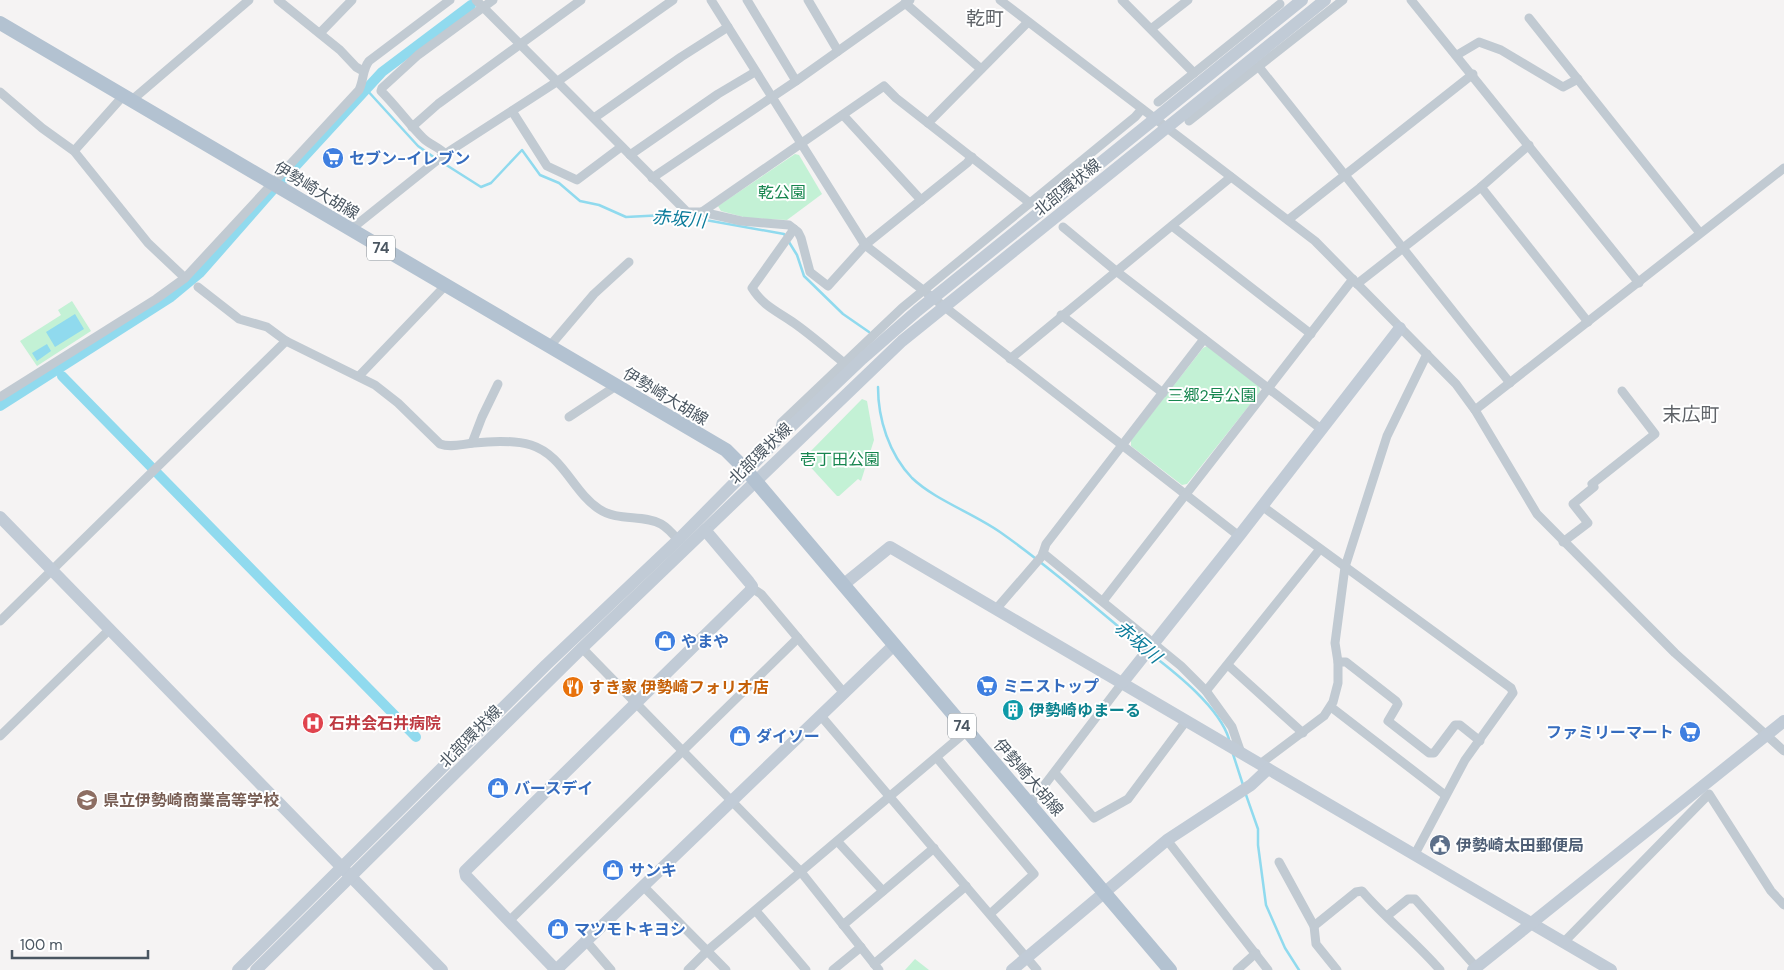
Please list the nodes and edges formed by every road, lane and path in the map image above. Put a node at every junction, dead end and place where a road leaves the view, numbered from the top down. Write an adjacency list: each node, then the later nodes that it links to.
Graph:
1 (249, 0): 48 (street)
2 (278, 0): 30 (street)
3 (352, 0): 30 (street)
4 (450, 0): 37 (street)
5 (476, 0): 21 (street)
6 (493, 0): 21 (street)
7 (581, 0): 31 (street)
8 (673, 0): 44 (street)
9 (711, 0): 26 (street)
10 (747, 0): 45 (street)
11 (808, 0): 32 (street)
12 (1000, 0): 23 (street)
13 (1122, 0): 28 (street)
14 (1188, 0): 28 (street)
15 (1325, 0): 19 (street, 北部環状線)
16 (1343, 0): 33 (street)
17 (1412, 0): 34 (street)
18 (908, 2): 32 (street); 36 (street)
19 (1303, 3): 25 (street, 北部環状線); 29 (street, 北部環状線)
20 (1280, 4): 27 (street)
21 (483, 8): 31 (street); 58 (street)
22 (1529, 18): 43 (street)
23 (1028, 22): 36 (street); 51 (street)
24 (0, 23): 48 (main road, 伊勢崎大胡線 / 74)
25 (1274, 23): 27 (street); 49 (street, 北部環状線)
26 (728, 27): 38 (street); 54 (street)
27 (1252, 27): 41 (street)
28 (1151, 29): 41 (street)
29 (1286, 32): 33 (street); 42 (street, 北部環状線)
30 (320, 33): 37 (street)
31 (520, 43): 44 (street); 58 (street)
32 (838, 51): 45 (street)
33 (1277, 52): 35 (street)
34 (1457, 55): 39 (street); 43 (street)
35 (1259, 67): 40 (street); 68 (street)
36 (981, 69): 57 (street)
37 (363, 71): 71 (street)
38 (755, 72): 47 (street); 65 (street)
39 (1472, 74): 61 (street); 68 (street)
40 (1248, 75): 42 (street); 56 (street)
41 (1190, 76): 49 (street); 50 (street)
42 (1230, 77): 59 (street, 北部環状線)
43 (1578, 79): 81 (street)
44 (558, 80): 52 (street); 54 (street)
45 (796, 80): 47 (street)
46 (0, 92): 63 (street)
47 (771, 97): 60 (street); 70 (street)
48 (128, 98): 63 (street); 71 (main road, 伊勢崎大胡線 / 74)
49 (1175, 101): 55 (street, 北部環状線)
50 (1158, 102)
51 (1142, 109): 55 (street); 74 (street)
52 (512, 111): 62 (street); 64 (street)
53 (843, 115): 57 (street); 60 (street); 73 (street)
54 (594, 118): 62 (street)
55 (1155, 118): 59 (street); 91 (street, 北部環状線)
56 (1190, 121)
57 (928, 123): 66 (street)
58 (412, 127): 64 (street)
59 (1166, 127): 69 (street); 92 (street, 北部環状線)
60 (801, 145): 75 (street); 82 (street)
61 (1529, 145): 72 (street); 88 (street)
62 (622, 147): 65 (street)
63 (74, 151): 86 (street)
64 (445, 154): 80 (street)
65 (630, 156): 70 (street)
66 (972, 157): 73 (street); 74 (street)
67 (1784, 168): 81 (street)
68 (1345, 176): 76 (street); 83 (street)
69 (1231, 177): 76 (street); 77 (street)
70 (652, 178): 75 (street)
71 (272, 183): 80 (main road, 伊勢崎大胡線 / 74); 86 (street)
72 (1481, 187): 83 (street); 94 (street)
73 (921, 200): 82 (street)
74 (1030, 203): 91 (street)
75 (702, 212): 79 (street)
76 (1288, 220): 87 (street)
77 (1172, 226): 85 (street); 96 (street)
78 (1063, 227): 85 (street)
79 (794, 229): 82 (street); 102 (street)
80 (350, 230): 89 (main road, 伊勢崎大胡線 / 74)
81 (1700, 232): 88 (street)
82 (865, 245): 91 (street)
83 (1403, 249): 87 (street); 104 (street)
84 (629, 262): 99 (street)
85 (1116, 270): 93 (street); 97 (street)
86 (184, 278): 110 (street)
87 (1355, 282): 95 (street); 96 (street)
88 (1639, 283): 94 (street)
89 (445, 286): 99 (main road, 伊勢崎大胡線 / 74); 103 (street)
90 (198, 287): 98 (street)
91 (928, 294): 92 (street); 102 (street); 114 (street, 北部環状線)
92 (943, 306): 101 (street); 117 (street, 北部環状線)
93 (1062, 315): 101 (street); 109 (street)
94 (1588, 322): 104 (street)
95 (1400, 328): 100 (street); 113 (street)
96 (1311, 334): 107 (street)
97 (1204, 340): 107 (street); 109 (street)
98 (286, 341): 103 (street); 128 (street)
99 (549, 348): 106 (main road, 伊勢崎大胡線 / 74)
100 (1427, 354): 111 (street); 127 (street)
101 (1010, 359): 116 (street)
102 (843, 362): 114 (street)
103 (359, 376): 115 (street)
104 (1510, 383): 111 (street)
105 (498, 384): 115 (street)
106 (616, 386): 112 (street); 117 (main road, 伊勢崎大胡線 / 74)
107 (1268, 388): 113 (street); 118 (street)
108 (1622, 391): 124 (street)
109 (1163, 393): 116 (street)
110 (0, 397)
111 (1475, 410): 124 (street)
112 (569, 417)
113 (1321, 429): 119 (street)
114 (778, 439): 117 (street, 北部環状線)
115 (472, 443): 123 (street)
116 (1121, 446): 118 (street); 126 (street)
117 (751, 476): 121 (street, 北部環状線); 123 (street, 北部環状線); 129 (main road, 伊勢崎大胡線 / 74)
118 (1185, 496): 122 (street); 131 (street)
119 (1262, 506): 122 (street); 125 (street)
120 (0, 517): 128 (street)
121 (705, 530): 130 (street); 138 (street, 北部環状線)
122 (1240, 536): 136 (street)
123 (678, 540): 169 (street, 北部環状線)
124 (1563, 542): 151 (street)
125 (1320, 549): 127 (street); 140 (street)
126 (1043, 553): 131 (street); 132 (street)
127 (1345, 567): 139 (street); 153 (street)
128 (52, 571): 133 (street); 134 (street)
129 (843, 584): 132 (street); 137 (main road, 伊勢崎大胡線 / 74)
130 (752, 588): 135 (street); 144 (street)
131 (1103, 601): 136 (street)
132 (997, 608): 141 (street)
133 (0, 621)
134 (109, 630): 152 (street); 169 (street)
135 (798, 638): 143 (street); 154 (street)
136 (1152, 645): 141 (street); 142 (street)
137 (894, 646): 143 (street); 149 (main road, 伊勢崎大胡線 / 74)
138 (582, 648): 144 (street); 171 (street, 北部環状線)
139 (1338, 662): 145 (street); 153 (street)
140 (1229, 666): 142 (street); 150 (street)
141 (1123, 682): 147 (street); 159 (street)
142 (1206, 692): 156 (street)
143 (844, 693): 146 (street)
144 (635, 703): 154 (street); 180 (street)
145 (1331, 707): 150 (street); 160 (street)
146 (821, 716): 161 (street); 162 (street)
147 (1186, 721): 156 (street); 159 (street)
148 (1784, 721): 151 (street)
149 (967, 731): 157 (street); 163 (main road, 伊勢崎大胡線 / 74)
150 (1303, 733): 158 (street)
151 (1766, 735): 155 (street); 181 (street)
152 (0, 736)
153 (1480, 740): 160 (street)
154 (683, 751): 162 (street); 180 (street)
155 (1784, 752)
156 (1241, 753): 158 (street)
157 (937, 758): 161 (street); 178 (street)
158 (1264, 767): 164 (street); 167 (street)
159 (1055, 773): 163 (street)
160 (1445, 795): 167 (street)
161 (891, 797): 165 (street); 166 (street)
162 (732, 801): 170 (street); 173 (street)
163 (1030, 804): 175 (main road, 伊勢崎大胡線 / 74)
164 (1167, 840): 175 (street); 188 (street)
165 (838, 842): 170 (street); 174 (street)
166 (934, 848): 172 (street); 174 (street)
167 (1415, 854): 181 (street)
168 (1279, 862): 183 (street)
169 (342, 868): 171 (street); 192 (street, 北部環状線)
170 (801, 872): 177 (street); 182 (street)
171 (352, 878): 193 (street, 北部環状線); 194 (street)
172 (966, 886): 178 (street); 190 (street)
173 (644, 887): 184 (street); 187 (street)
174 (883, 891): 182 (street)
175 (1104, 894): 189 (street); 203 (main road, 伊勢崎大胡線 / 74)
176 (1784, 905): 185 (street)
177 (756, 911): 187 (street); 199 (street)
178 (990, 914): 189 (street)
179 (1386, 916): 183 (street); 191 (street); 207 (street)
180 (509, 921): 195 (street)
181 (1533, 924): 185 (street); 191 (street)
182 (843, 925): 186 (street)
183 (1314, 926): 206 (street)
184 (587, 942): 195 (street); 196 (street)
185 (1564, 942): 208 (street)
186 (861, 947): 190 (street); 200 (street)
187 (707, 951): 197 (street); 198 (street)
188 (1256, 953): 204 (street); 205 (street)
189 (1027, 957): 201 (street); 202 (street)
190 (877, 967)
191 (1475, 969)
192 (238, 970)
193 (256, 970)
194 (442, 970)
195 (556, 970)
196 (611, 970)
197 (688, 970)
198 (726, 970)
199 (806, 970)
200 (833, 970)
201 (1012, 970)
202 (1037, 970)
203 (1170, 970)
204 (1237, 970)
205 (1268, 970)
206 (1337, 970)
207 (1440, 970)
208 (1611, 970)

